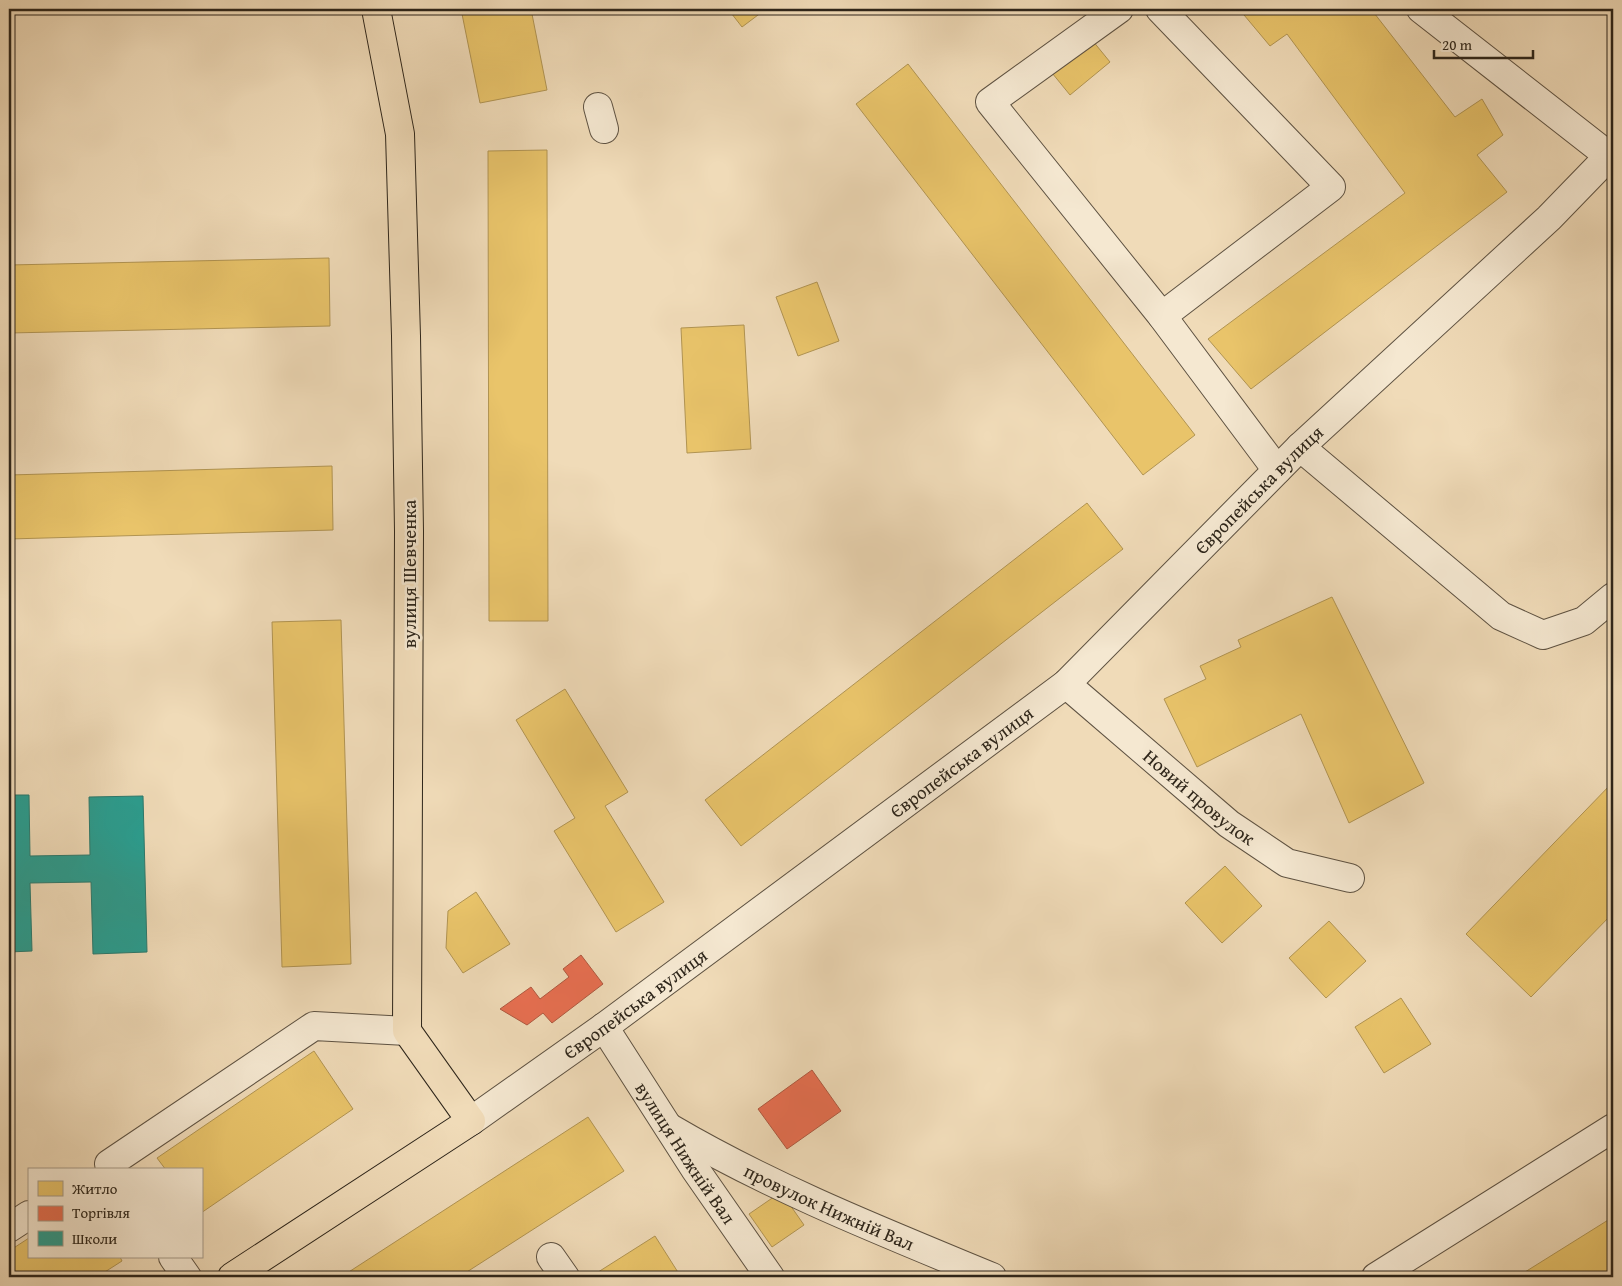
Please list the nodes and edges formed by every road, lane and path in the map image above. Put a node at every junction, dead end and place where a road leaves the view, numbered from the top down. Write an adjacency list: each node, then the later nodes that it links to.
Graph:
1 (376, 9): 13 (main road, вулиця Шевченка)
2 (1119, 9): 6 (street)
3 (1160, 9): 6 (street)
4 (1422, 9): 5 (street)
5 (1611, 154): 7 (street, Європейська вулиця)
6 (1162, 316): 8 (street)
7 (1300, 447): 8 (street, Європейська вулиця); 9 (street)
8 (1277, 470): 10 (street, Європейська вулиця)
9 (1613, 597)
10 (1066, 684): 11 (street, Новий провулок); 12 (street, Європейська вулиця)
11 (1350, 878)
12 (604, 1027): 14 (street, Європейська вулиця); 15 (street, вулиця Нижній Вал)
13 (408, 1031): 14 (main road); 17 (street)
14 (471, 1121): 21 (main road, Європейська вулиця)
15 (670, 1128): 23 (street, вулиця Нижній Вал); 24 (street, провулок Нижній Вал)
16 (1613, 1128): 25 (street)
17 (107, 1168)
18 (28, 1216): 19 (street)
19 (9, 1228)
20 (174, 1258): 22 (street)
21 (247, 1273)
22 (187, 1277)
23 (770, 1277)
24 (992, 1277)
25 (1376, 1277)

